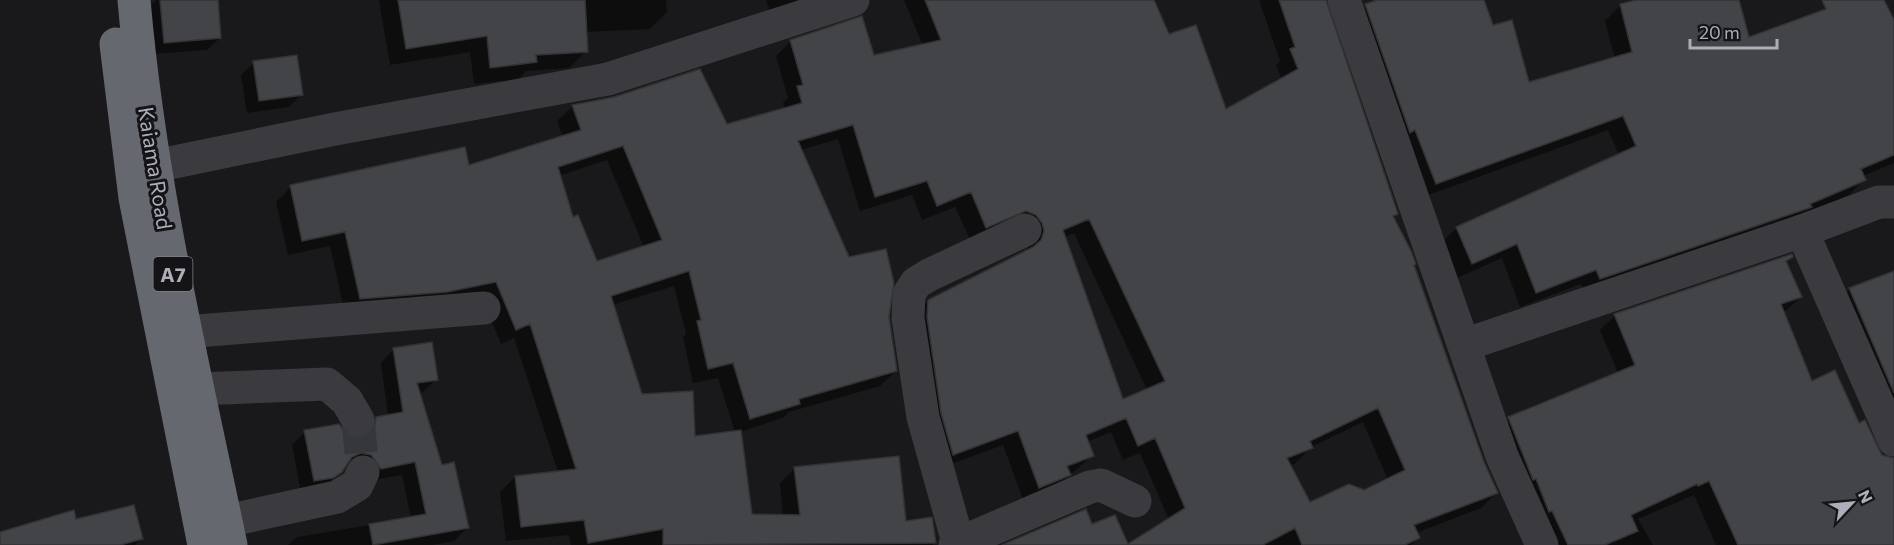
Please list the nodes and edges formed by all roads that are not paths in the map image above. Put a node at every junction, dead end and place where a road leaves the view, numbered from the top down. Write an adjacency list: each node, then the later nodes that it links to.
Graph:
1 (111, 0): 18 (highway, Kaiama Road / A7)
2 (134, 0): 6 (highway, Kaiama Road / A7)
3 (853, 0): 5 (street)
4 (1344, 0): 12 (street)
5 (766, 13): 6 (street)
6 (155, 165): 11 (highway, Kaiama Road / A7)
7 (1894, 202): 9 (street)
8 (1025, 230): 19 (street)
9 (1802, 231): 12 (street); 15 (street)
10 (484, 308): 11 (street)
11 (184, 332): 13 (highway, Kaiama Road / A7)
12 (1464, 345): 20 (street)
13 (197, 389): 14 (street); 18 (highway, Kaiama Road / A7)
14 (358, 420)
15 (1894, 440)
16 (363, 472): 18 (street)
17 (1135, 501): 19 (street)
18 (216, 540)
19 (956, 544)
20 (1542, 545)

